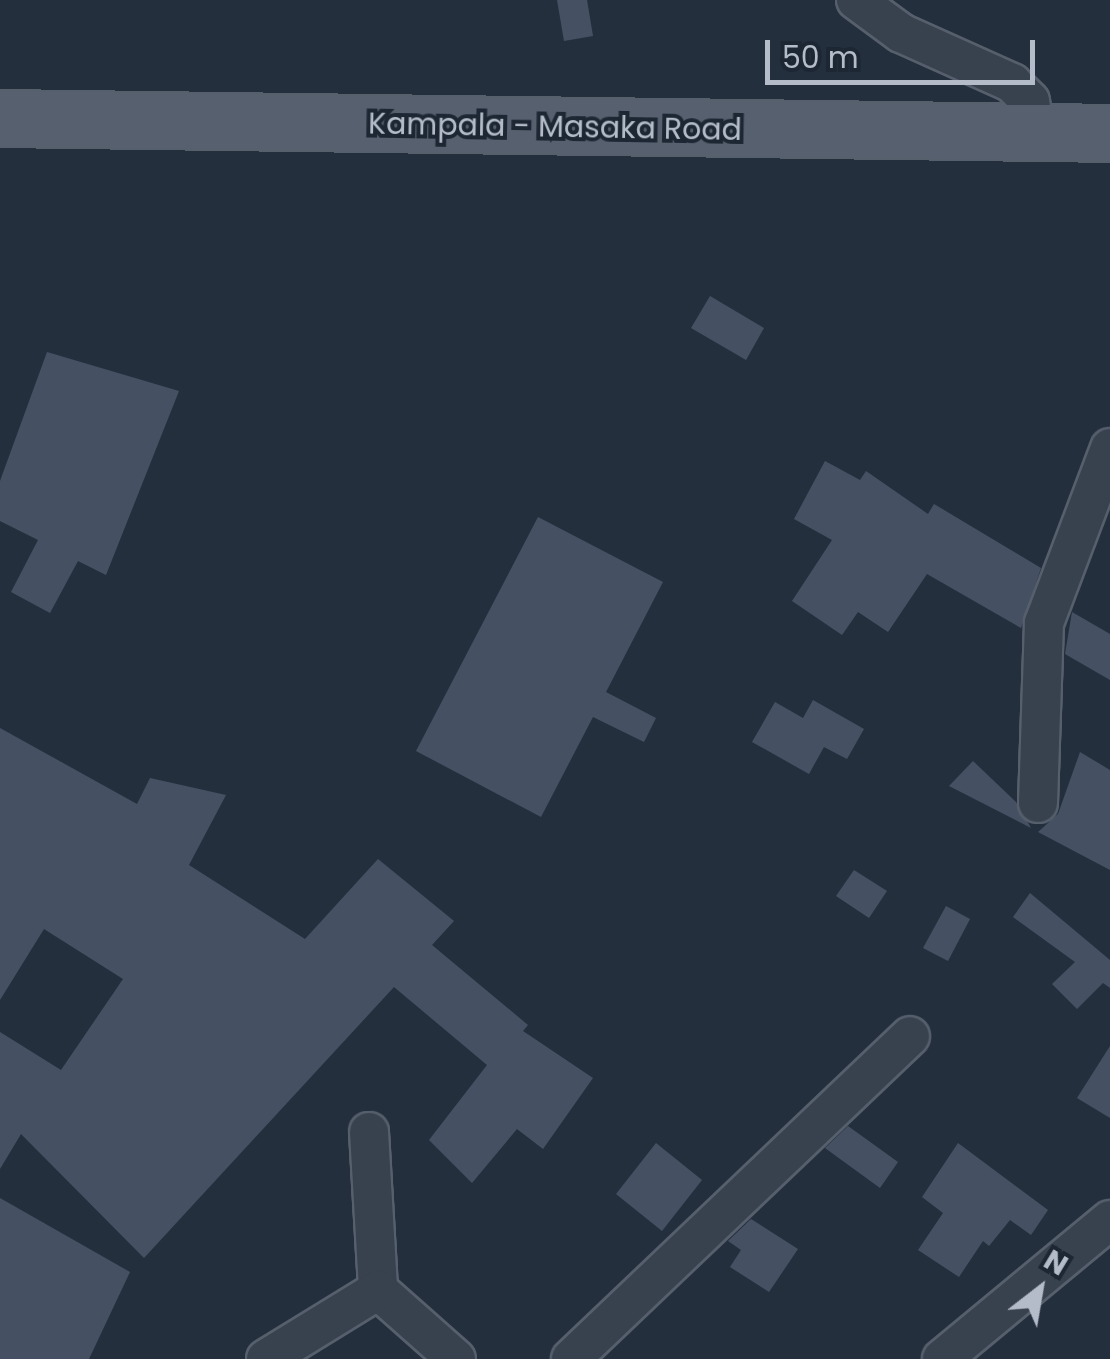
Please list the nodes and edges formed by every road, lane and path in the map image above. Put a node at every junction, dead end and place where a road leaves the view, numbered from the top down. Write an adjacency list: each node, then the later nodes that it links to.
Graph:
1 (856, 0): 3 (street)
2 (0, 118): 3 (main road, Kampala - Masaka Road)
3 (1035, 132): 4 (main road, Kampala - Masaka Road)
4 (1110, 134)
5 (1110, 448): 6 (street)
6 (1038, 803)
7 (910, 1036): 13 (street)
8 (369, 1132): 10 (street)
9 (1110, 1220): 14 (street)
10 (378, 1290): 11 (street); 12 (street)
11 (266, 1359)
12 (456, 1359)
13 (571, 1359)
14 (942, 1359)

